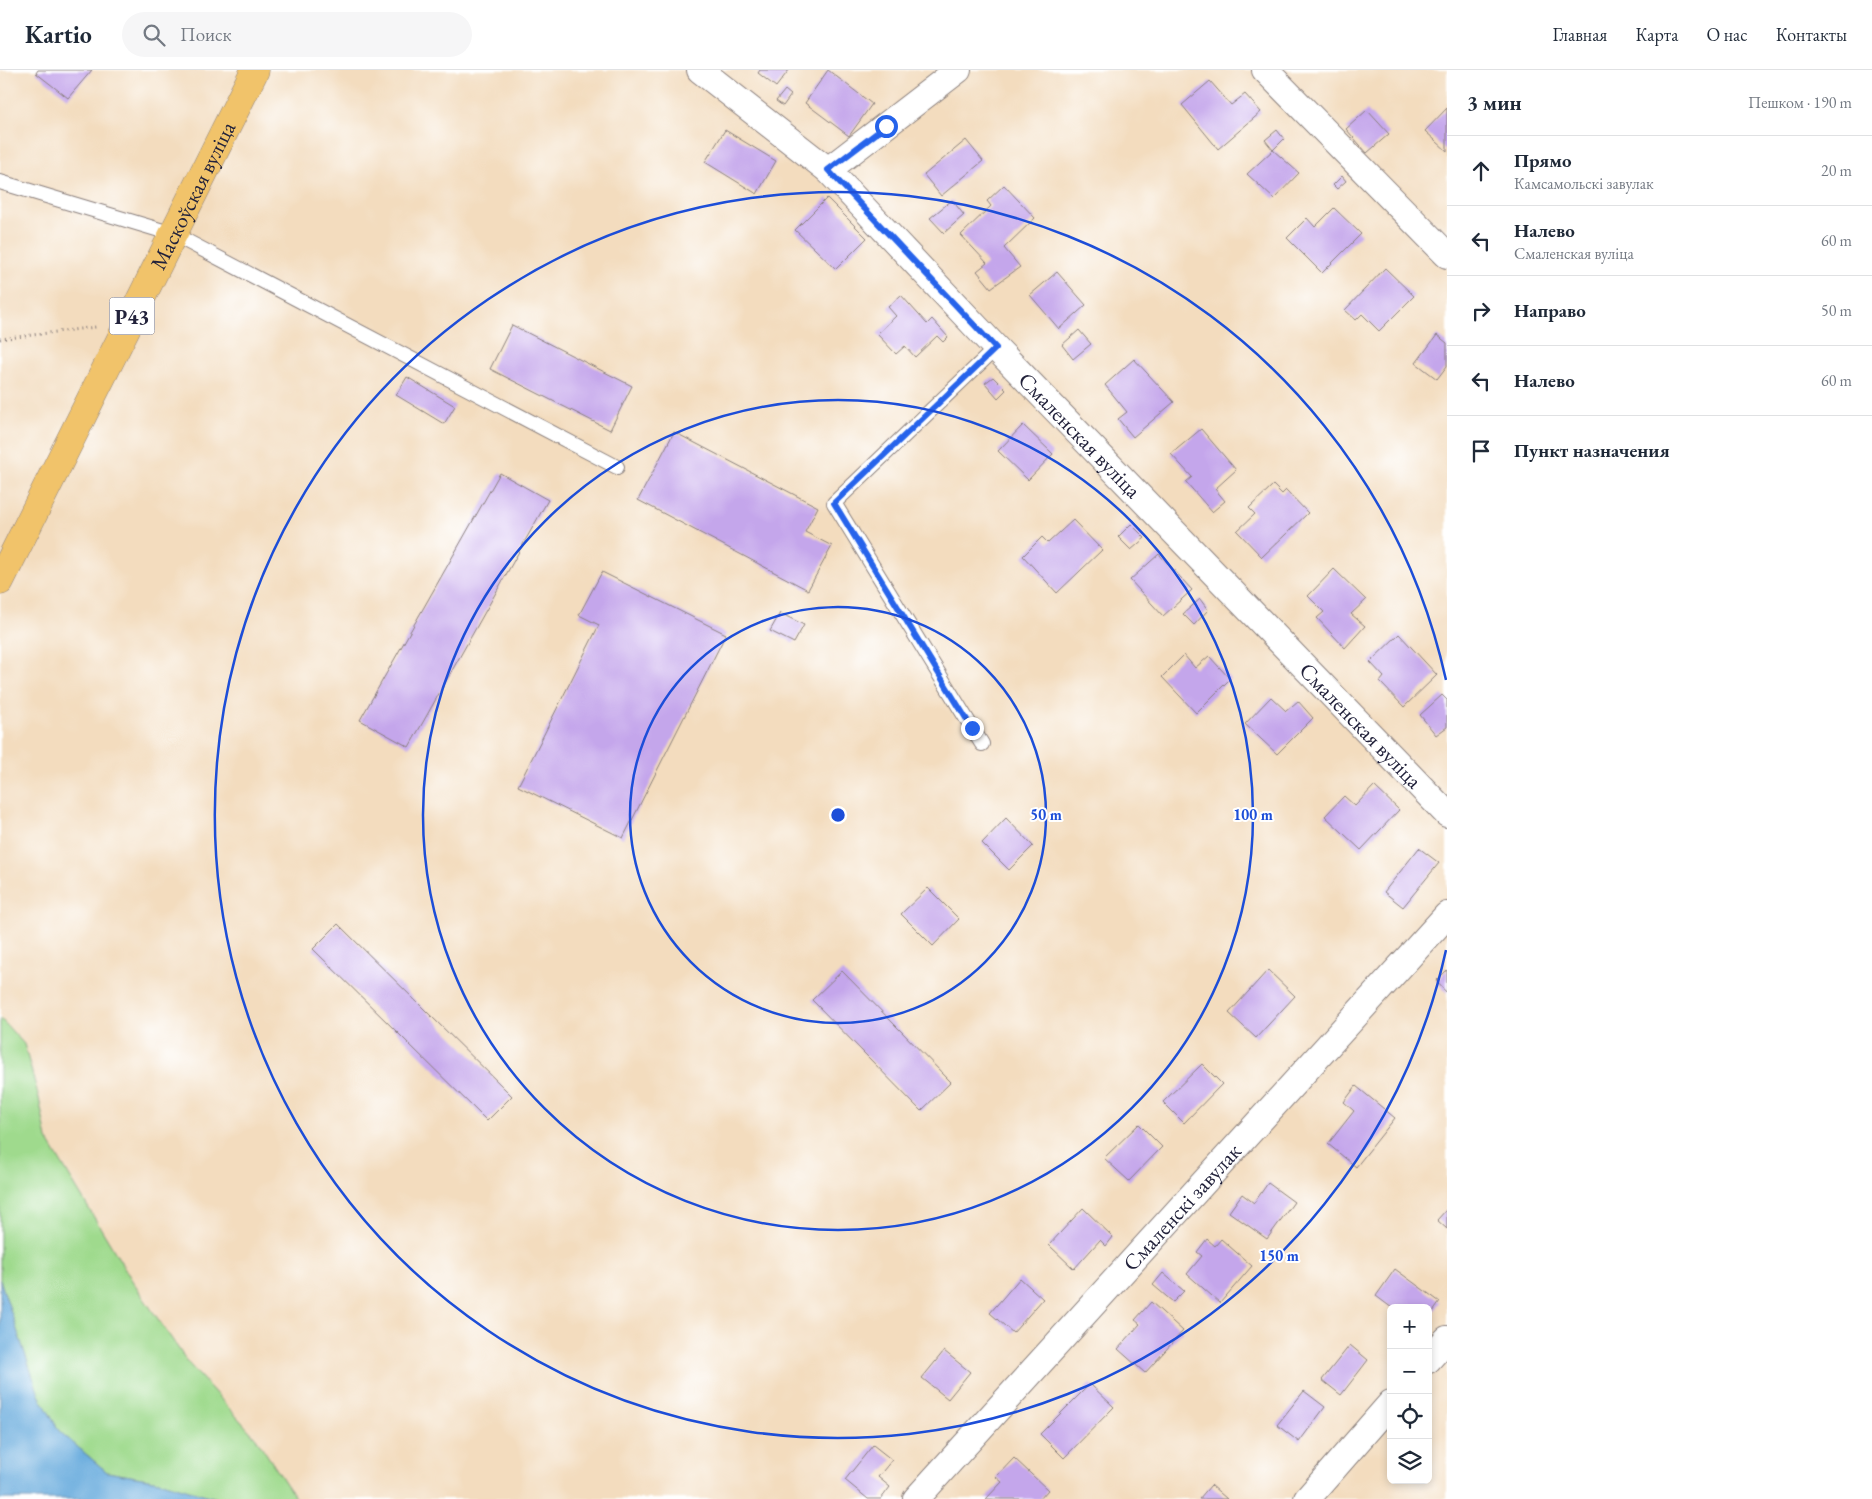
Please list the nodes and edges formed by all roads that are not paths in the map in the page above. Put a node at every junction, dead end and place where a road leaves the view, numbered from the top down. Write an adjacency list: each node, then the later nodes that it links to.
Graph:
1 (255, 70): 7 (main road, Маскоўская вуліца / Р43)
2 (700, 70): 5 (street, Смаленская вуліца)
3 (958, 70): 5 (street)
4 (1265, 70): 8 (street)
5 (828, 170): 9 (street, Смаленская вуліца)
6 (0, 182): 7 (lane)
7 (173, 234): 10 (lane); 11 (main road, Маскоўская вуліца / Р43)
8 (1447, 255)
9 (996, 348): 12 (lane); 13 (street, Смаленская вуліца)
10 (617, 467)
11 (5, 571)
12 (982, 744)
13 (1447, 814)
14 (1447, 915): 18 (street, Смаленскі завулак)
15 (1447, 1339): 16 (street)
16 (1432, 1356)
17 (1387, 1408): 19 (street)
18 (916, 1499)
19 (1307, 1499)

